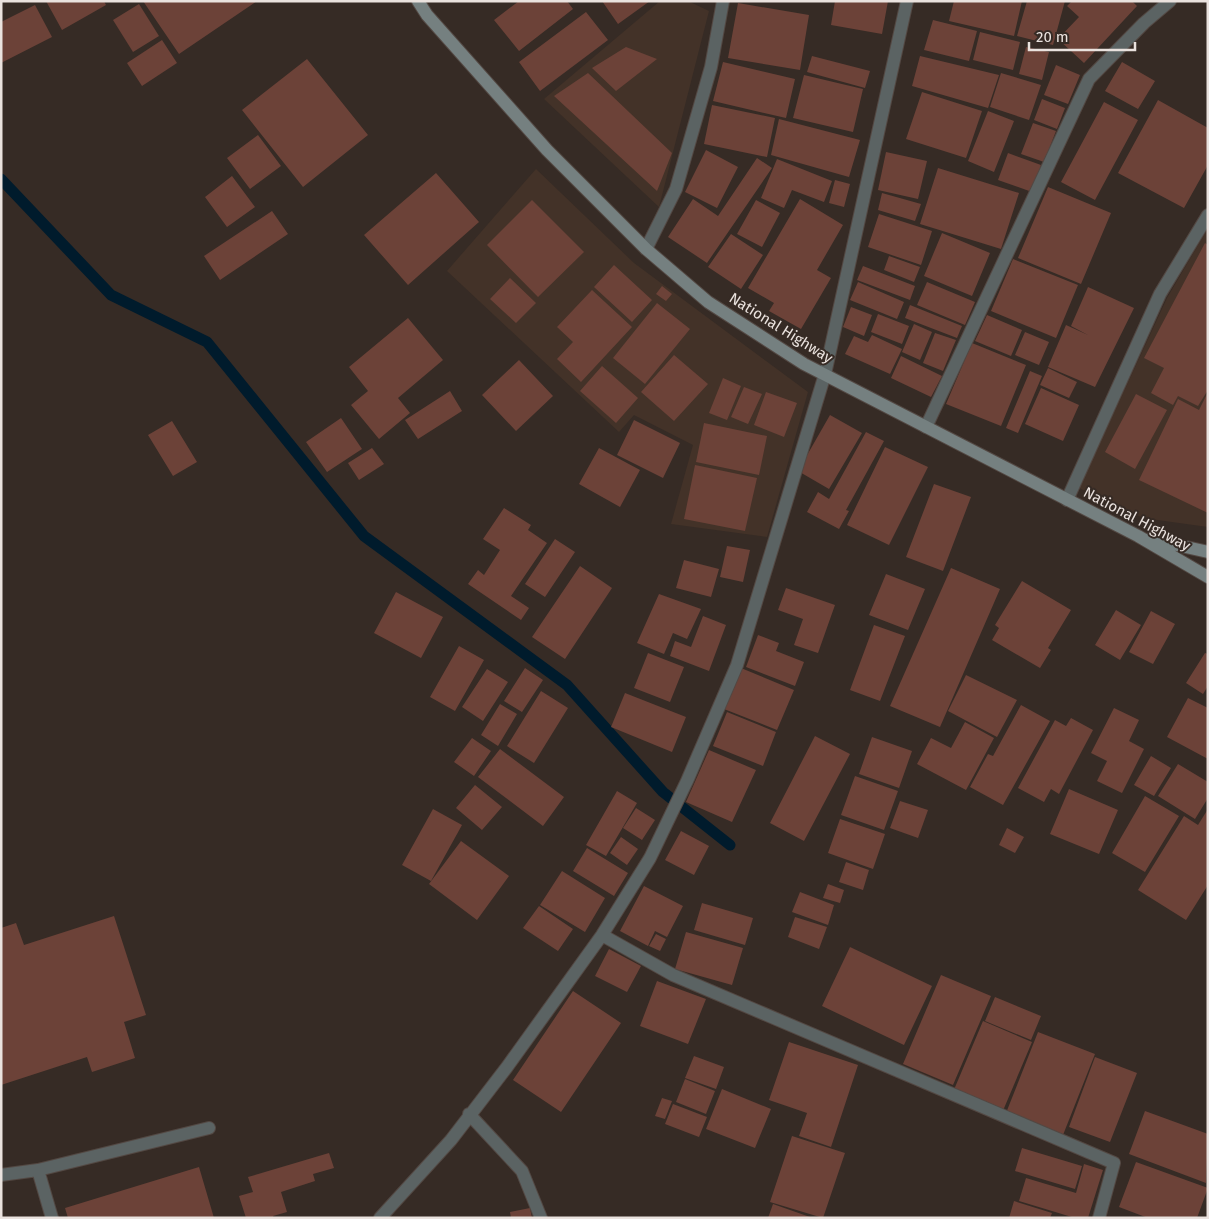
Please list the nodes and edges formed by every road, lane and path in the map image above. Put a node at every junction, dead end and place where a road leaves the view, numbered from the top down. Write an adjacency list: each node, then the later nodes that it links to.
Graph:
1 (418, 1): 6 (main road, National Highway)
2 (723, 1): 6 (street)
3 (907, 1): 7 (street)
4 (1170, 1): 8 (street)
5 (1208, 215): 9 (street)
6 (646, 249): 7 (main road, National Highway)
7 (825, 374): 8 (main road, National Highway); 13 (street)
8 (926, 427): 9 (main road, National Highway)
9 (1067, 500): 10 (main road, National Highway)
10 (1138, 536): 11 (main road); 12 (main road, National Highway)
11 (1208, 552)
12 (1208, 577)
13 (602, 935): 14 (street); 21 (street)
14 (469, 1114): 19 (street); 20 (street)
15 (209, 1128): 16 (street)
16 (38, 1170): 17 (street); 18 (street)
17 (1, 1175)
18 (52, 1218)
19 (380, 1218)
20 (542, 1218)
21 (1099, 1218)

